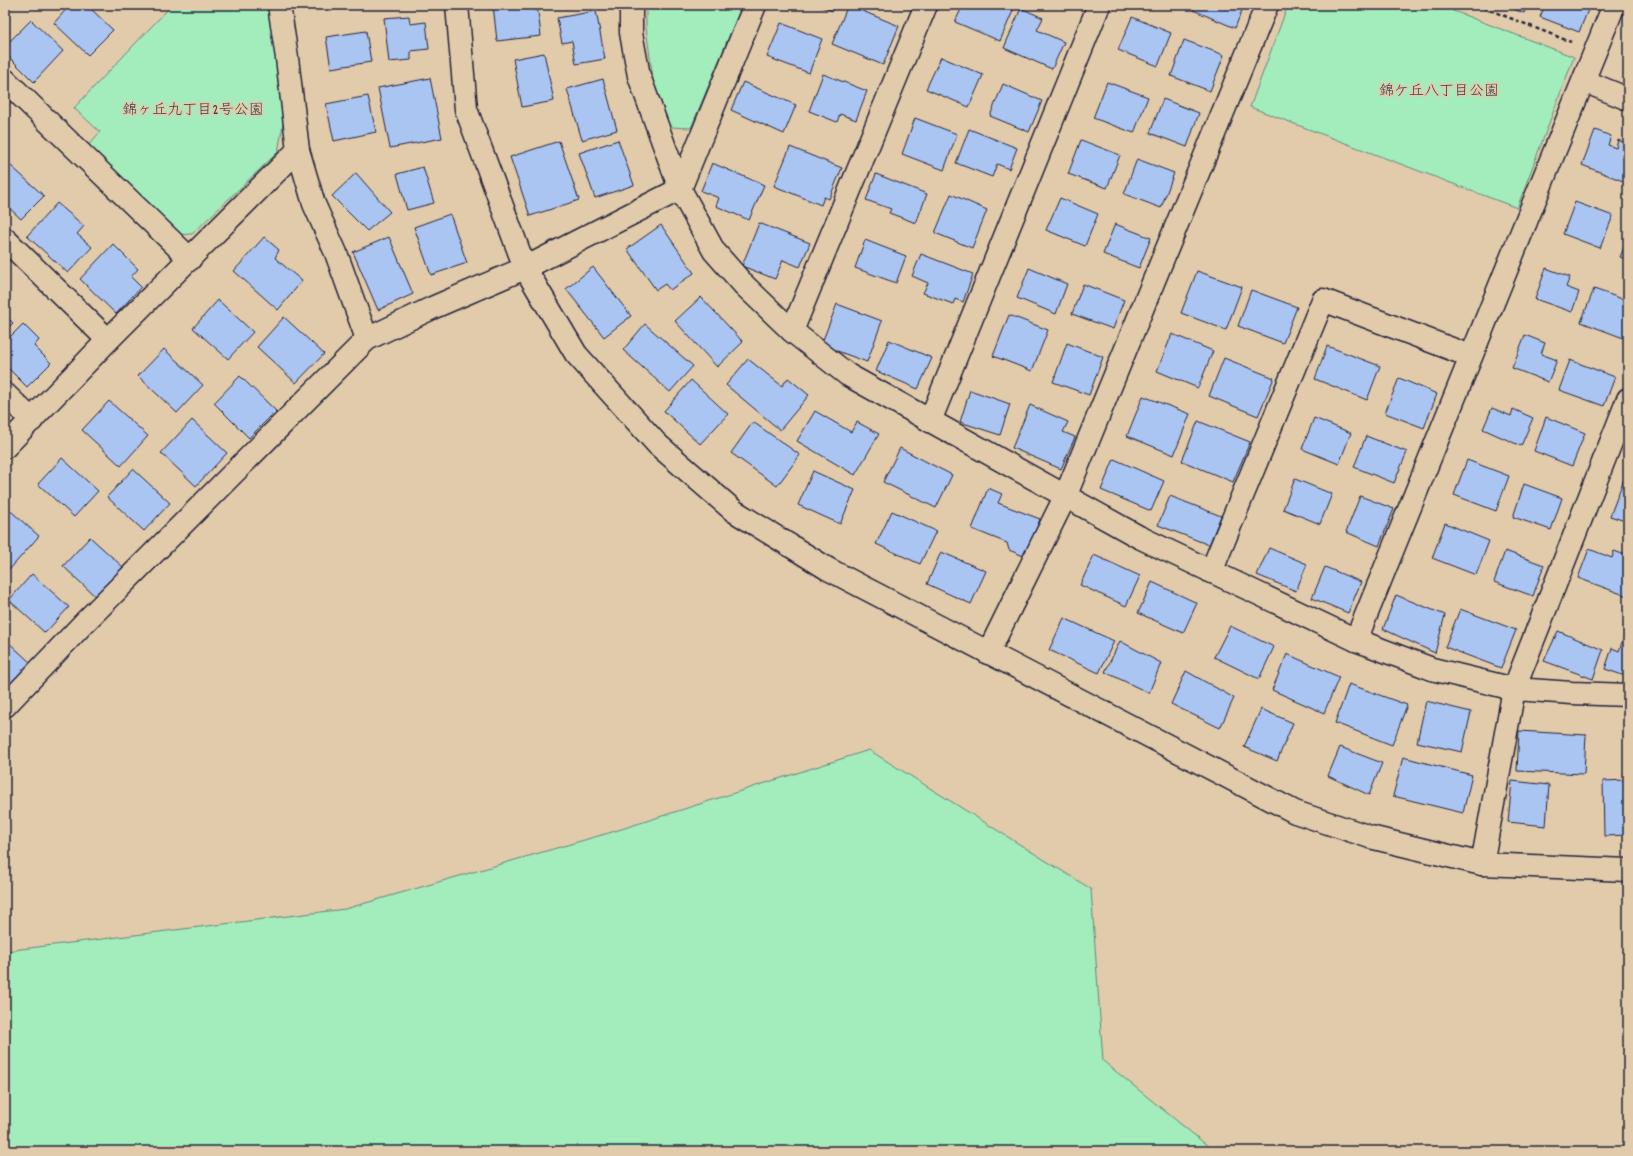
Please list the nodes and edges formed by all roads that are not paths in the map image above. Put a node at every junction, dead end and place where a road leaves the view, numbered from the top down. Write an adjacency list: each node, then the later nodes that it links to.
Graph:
1 (279, 5): 12 (street)
2 (457, 5): 16 (street)
3 (631, 5): 13 (street)
4 (755, 5): 13 (street)
5 (926, 5): 17 (street)
6 (1099, 5): 24 (street)
7 (1267, 5): 26 (street)
8 (1614, 5): 10 (street)
9 (5, 80): 15 (street)
10 (1584, 81): 11 (street); 20 (street)
11 (1628, 99)
12 (298, 150): 15 (street); 18 (street)
13 (680, 189): 16 (street); 17 (street)
14 (5, 239): 19 (street)
15 (190, 259): 19 (street)
16 (525, 268): 18 (street); 29 (street)
17 (792, 331): 24 (street)
18 (367, 339): 32 (street)
19 (108, 340): 23 (street)
20 (1470, 356): 27 (street); 28 (street)
21 (5, 394): 23 (street)
22 (1628, 399): 30 (street)
23 (32, 420): 25 (street)
24 (930, 422): 26 (street)
25 (5, 447)
26 (1065, 497): 27 (street); 29 (street)
27 (1211, 572): 28 (street)
28 (1356, 640): 30 (street)
29 (988, 654): 33 (street)
30 (1514, 689): 31 (street); 33 (street)
31 (1628, 694)
32 (5, 706)
33 (1482, 864): 34 (street)
34 (1628, 870)

